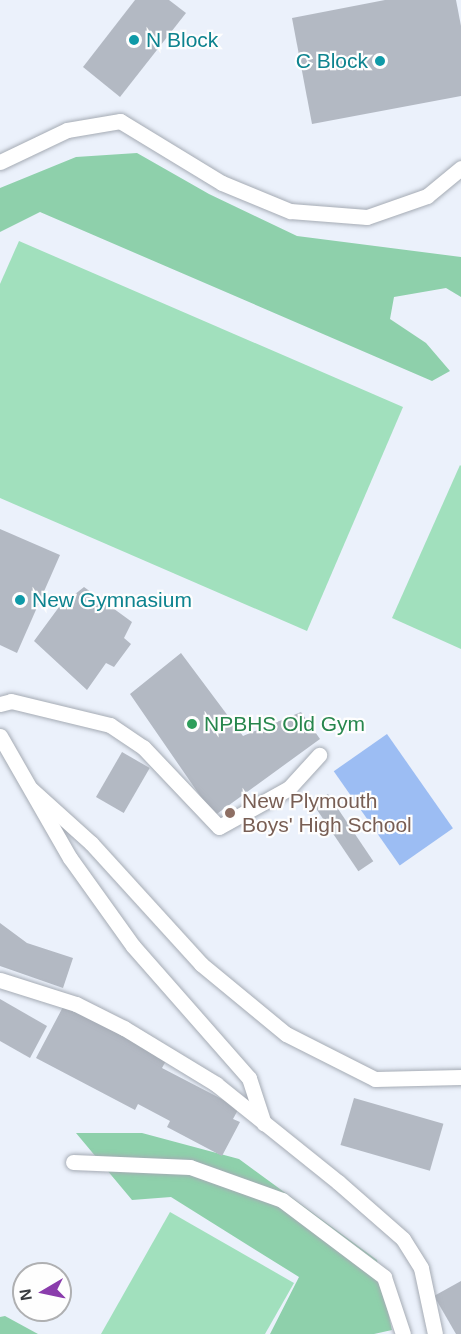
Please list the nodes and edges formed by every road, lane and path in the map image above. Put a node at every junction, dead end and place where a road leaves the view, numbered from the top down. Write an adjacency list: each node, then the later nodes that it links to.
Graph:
1 (0, 162): 2 (lane)
2 (461, 168)
3 (0, 704): 6 (lane)
4 (0, 736): 5 (lane)
5 (6, 754): 7 (lane)
6 (319, 755)
7 (31, 789): 9 (lane); 10 (lane)
8 (0, 980): 10 (lane)
9 (461, 1077)
10 (264, 1124): 13 (lane)
11 (73, 1162): 12 (lane)
12 (403, 1334)
13 (435, 1334)

